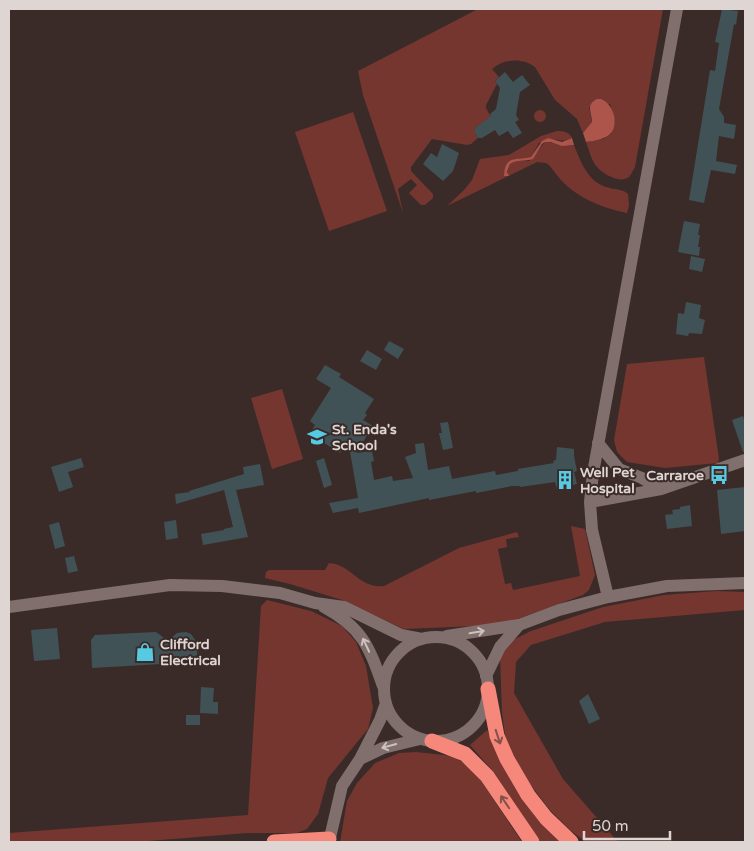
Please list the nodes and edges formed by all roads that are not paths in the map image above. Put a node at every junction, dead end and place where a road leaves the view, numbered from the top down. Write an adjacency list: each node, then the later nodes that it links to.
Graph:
1 (677, 9): 2 (main road)
2 (598, 443): 4 (main road); 5 (main road)
3 (745, 460): 4 (main road)
4 (661, 489): 5 (main road)
5 (590, 502): 7 (main road)
6 (745, 583): 7 (main road)
7 (608, 597): 10 (main road)
8 (315, 603): 9 (main road); 12 (main road); 14 (main road, one-way to 8)
9 (9, 607)
10 (518, 625): 11 (main road, one-way to 10); 13 (main road)
11 (436, 637): 12 (main road); 13 (main road)
12 (422, 639): 14 (main road)
13 (487, 683): 16 (main road); 21 (highway, one-way to 21)
14 (384, 690): 15 (main road)
15 (386, 704): 16 (main road); 17 (main road)
16 (426, 740): 17 (main road, one-way to 17); 20 (highway, one-way to 16)
17 (360, 759): 18 (main road)
18 (329, 841): 19 (highway)
19 (274, 842)
20 (532, 842)
21 (570, 842)

